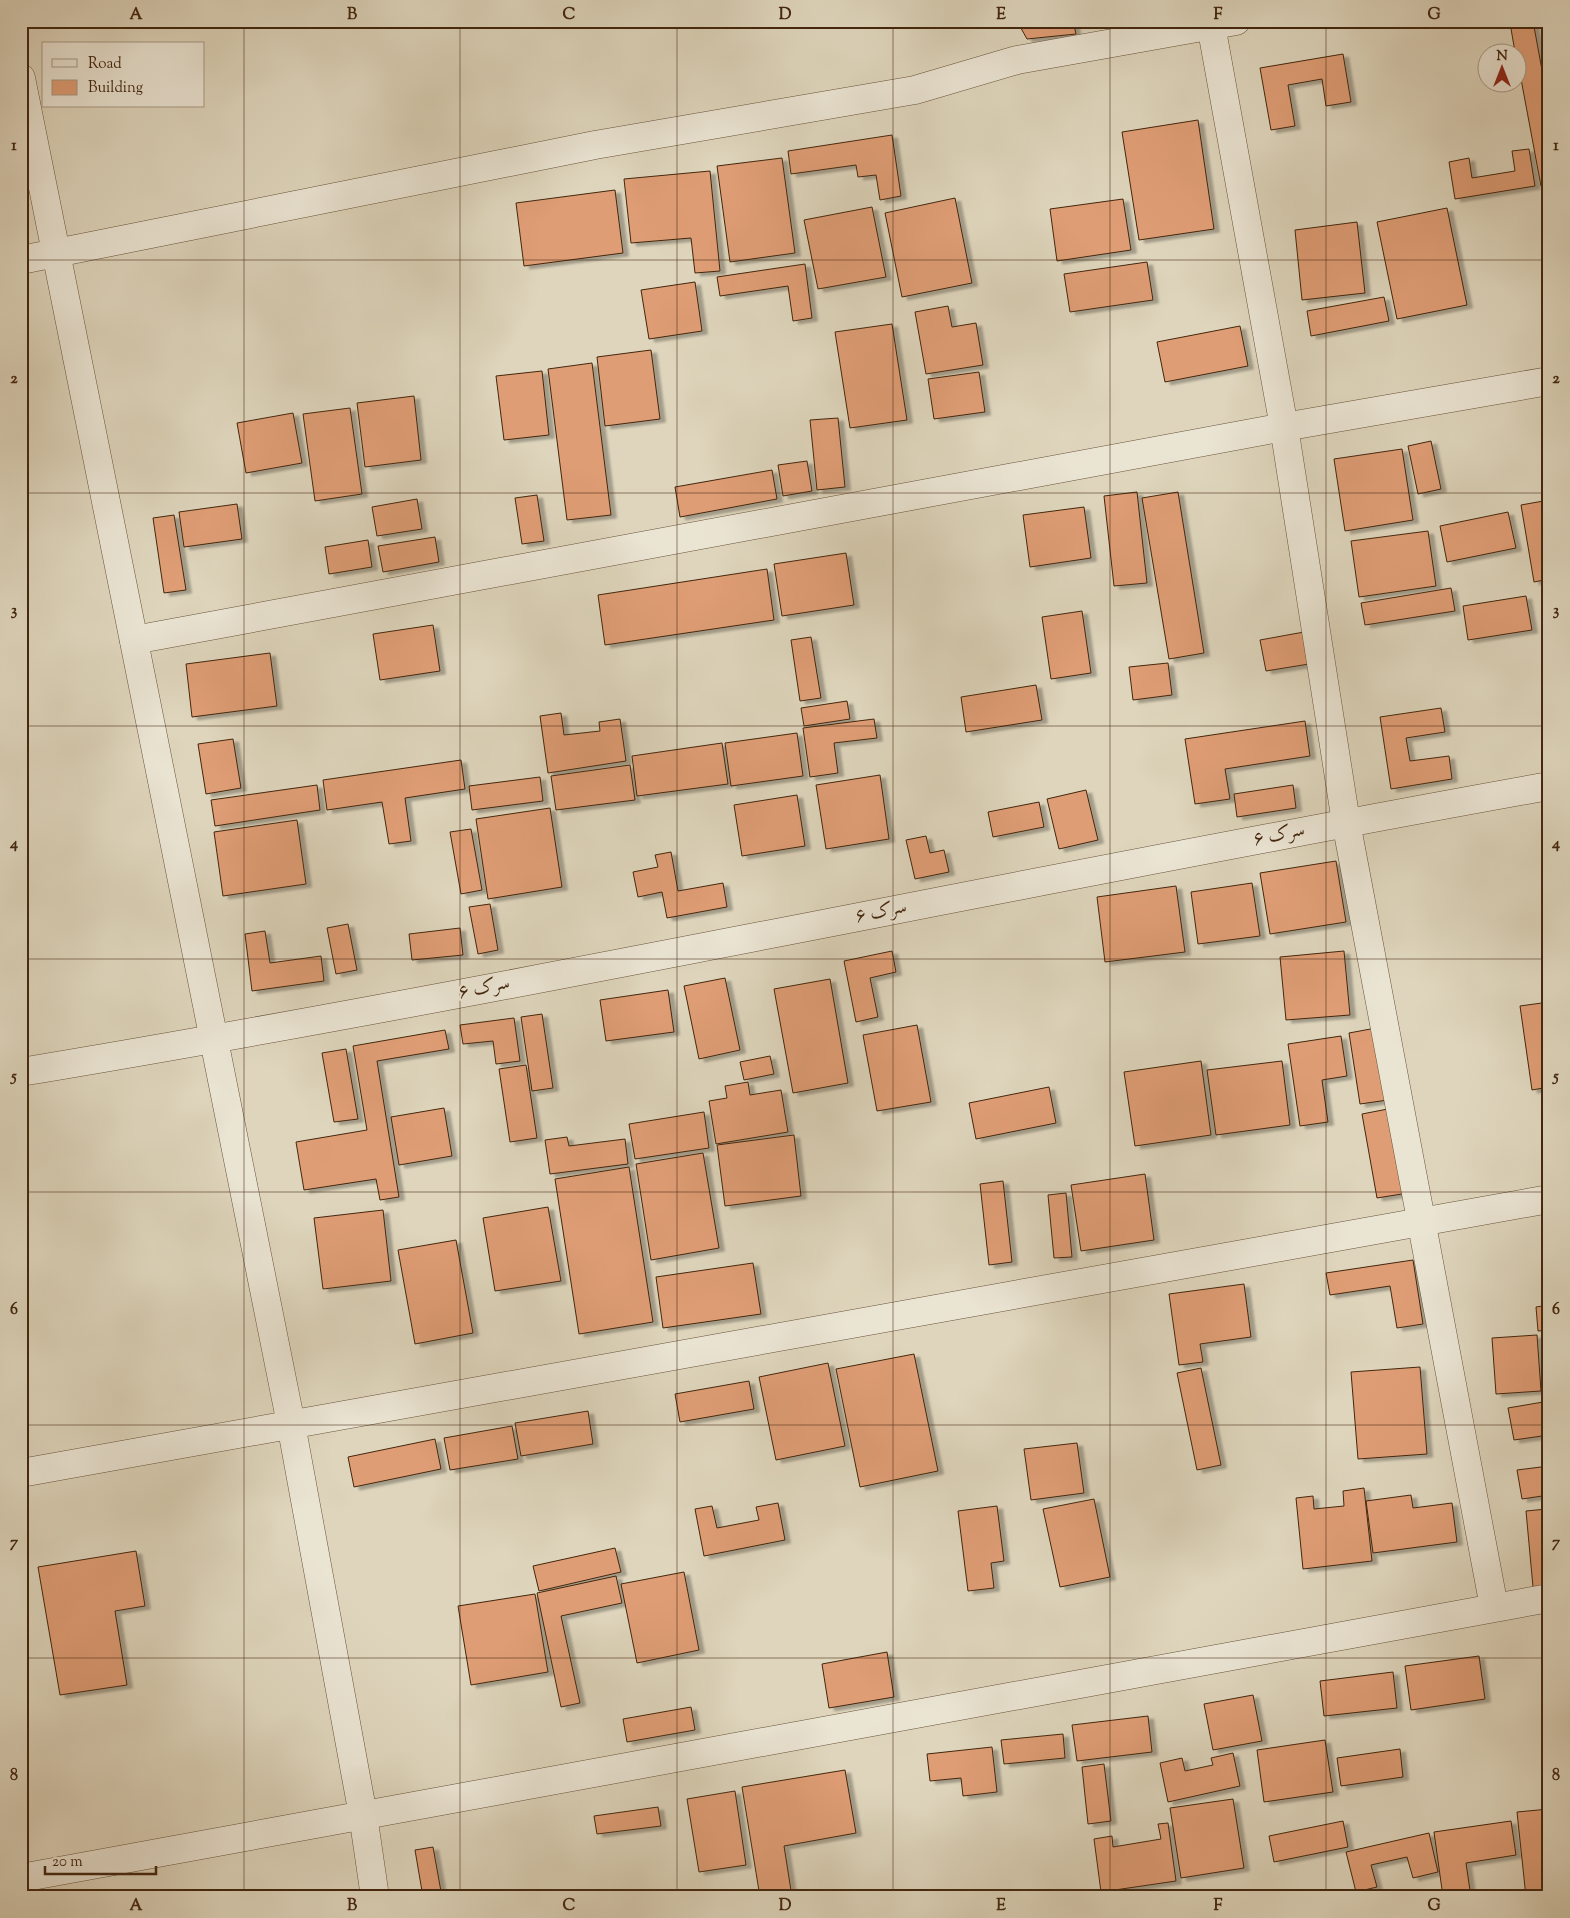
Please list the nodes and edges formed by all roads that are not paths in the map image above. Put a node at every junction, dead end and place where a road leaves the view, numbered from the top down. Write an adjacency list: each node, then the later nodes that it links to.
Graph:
1 (1224, 23): 3 (street); 6 (street)
2 (21, 78): 3 (street)
3 (57, 254): 4 (street); 7 (street)
4 (21, 260)
5 (1549, 381): 6 (street)
6 (1284, 427): 7 (street); 9 (street)
7 (134, 640): 10 (street)
8 (1549, 786): 9 (street, سرک ۶)
9 (1346, 822): 10 (street, سرک ۶); 13 (street)
10 (214, 1040): 11 (street, سرک ۶); 14 (street)
11 (21, 1072)
12 (1549, 1199): 13 (street)
13 (1420, 1222): 14 (street); 17 (street)
14 (291, 1424): 15 (street); 18 (street)
15 (21, 1473)
16 (1549, 1598): 17 (street)
17 (1494, 1607): 18 (street)
18 (363, 1815): 19 (street); 20 (street)
19 (21, 1878)
20 (375, 1897)

